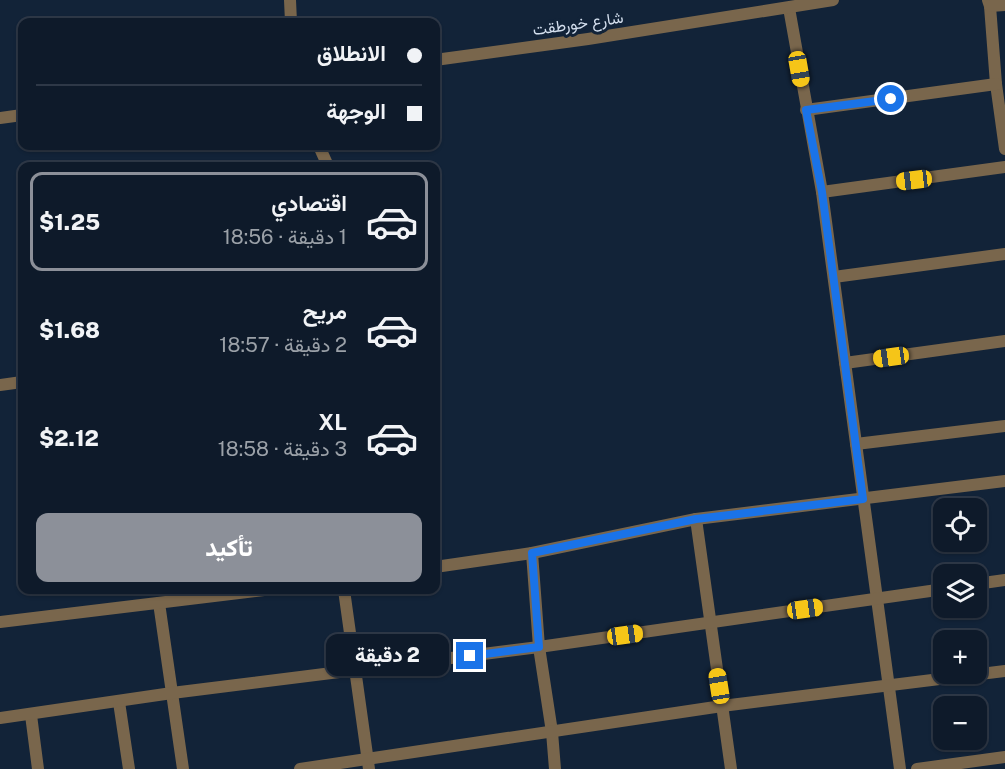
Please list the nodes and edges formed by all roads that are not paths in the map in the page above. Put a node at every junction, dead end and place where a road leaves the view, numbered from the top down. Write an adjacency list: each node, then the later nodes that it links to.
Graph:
1 (290, 0): 6 (street)
2 (833, 0): 5 (street, شارع خورطقت)
3 (989, 3): 4 (street); 8 (street)
4 (1005, 5)
5 (789, 8): 7 (street, شارع خورطقت); 9 (street)
6 (291, 18)
7 (440, 59)
8 (996, 84): 9 (street); 12 (street)
9 (806, 110): 15 (street)
10 (18, 116): 11 (street)
11 (0, 118)
12 (1004, 136): 13 (street)
13 (1005, 149)
14 (1005, 167): 15 (street)
15 (822, 192): 17 (street)
16 (1005, 254): 17 (street)
17 (834, 276): 19 (street)
18 (1005, 341): 19 (street)
19 (845, 363): 23 (street)
20 (18, 383): 21 (street)
21 (0, 385)
22 (1005, 426): 23 (street)
23 (856, 444): 25 (street)
24 (1005, 481): 25 (street)
25 (863, 499): 26 (street); 34 (street)
26 (696, 519): 27 (street); 37 (street)
27 (532, 553): 28 (street); 38 (street)
28 (440, 566)
29 (1005, 579): 30 (street)
30 (987, 582)
31 (933, 590): 34 (street)
32 (232, 594): 35 (street)
33 (345, 594): 39 (street)
34 (876, 598): 37 (street); 41 (street)
35 (159, 603): 36 (street); 42 (street)
36 (0, 622)
37 (710, 623): 38 (street); 44 (street)
38 (539, 647): 39 (street); 47 (street)
39 (356, 671): 42 (street); 49 (street)
40 (1005, 671): 41 (street)
41 (889, 685): 44 (street); 56 (street)
42 (172, 693): 43 (street); 52 (street)
43 (119, 702): 45 (street); 51 (street)
44 (722, 706): 47 (street); 55 (street)
45 (31, 715): 46 (street); 50 (street)
46 (0, 718)
47 (552, 732): 49 (street); 54 (street)
48 (1005, 758): 57 (street)
49 (368, 764): 53 (street)
50 (38, 769)
51 (129, 769)
52 (183, 769)
53 (300, 769)
54 (555, 769)
55 (731, 769)
56 (900, 769)
57 (917, 769)

